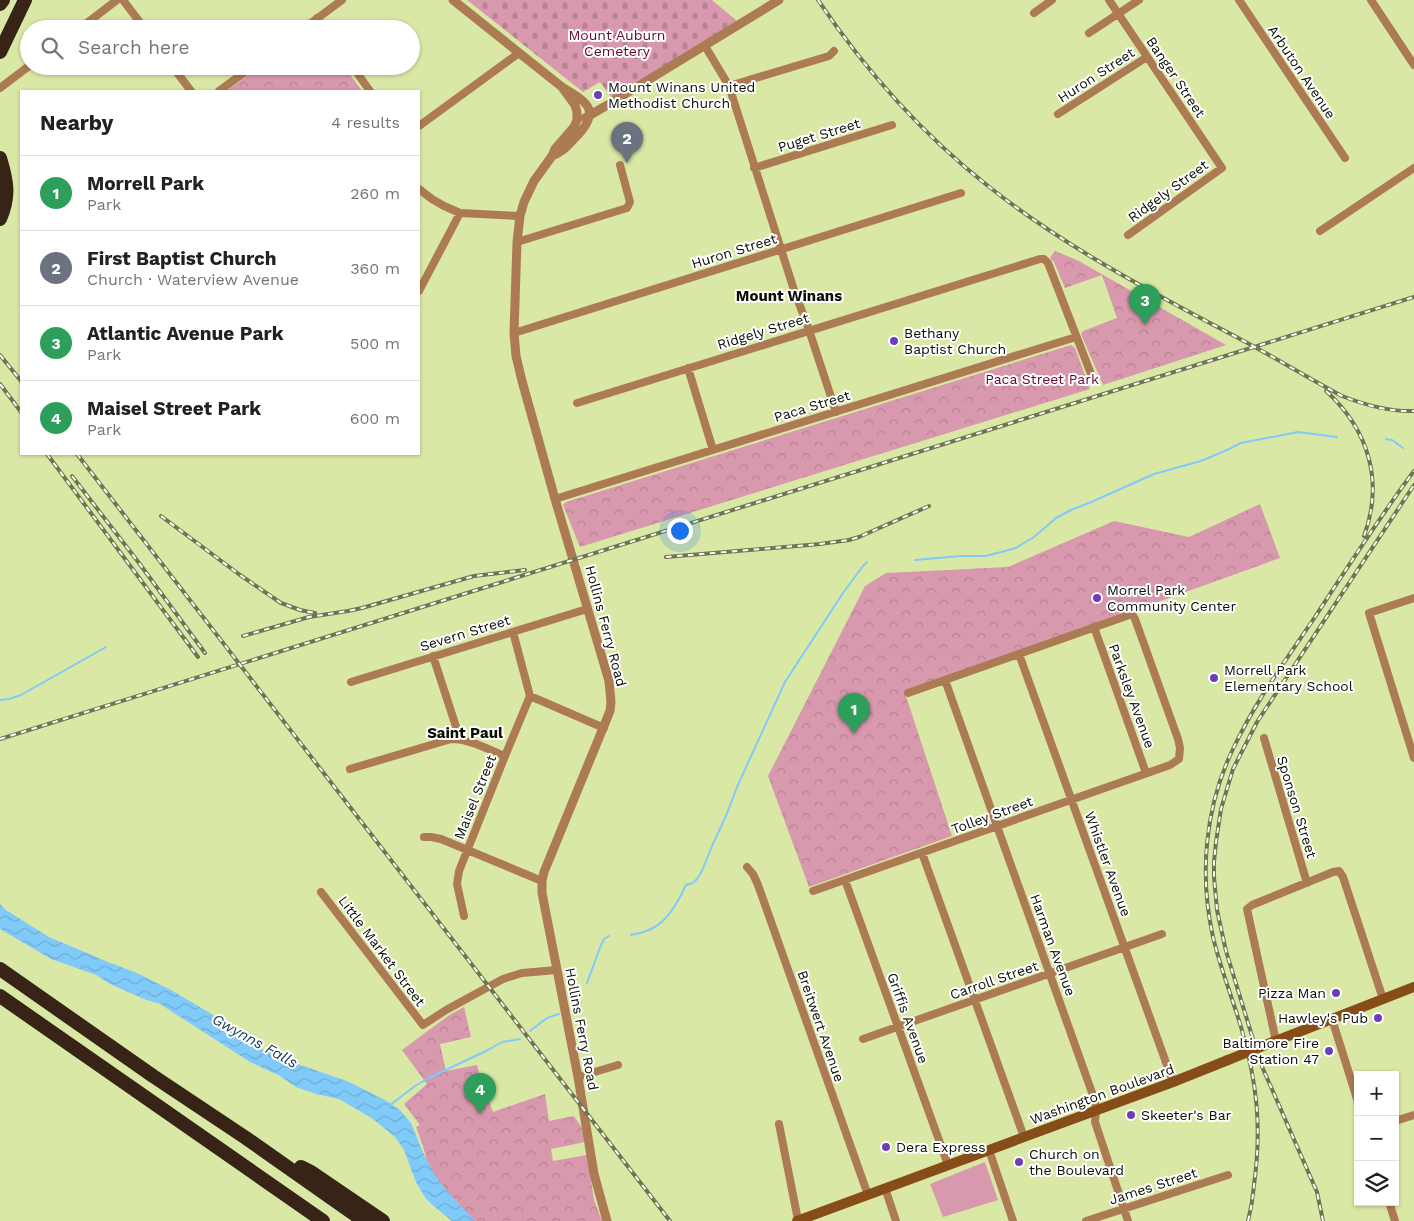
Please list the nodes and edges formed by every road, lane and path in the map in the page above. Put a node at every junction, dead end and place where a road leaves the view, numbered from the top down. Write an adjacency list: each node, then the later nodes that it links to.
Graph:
1 (2, 0): 14 (highway)
2 (20, 0): 21 (highway)
3 (25, 0): 25 (highway)
4 (117, 0): 18 (street)
5 (123, 0): 19 (street)
6 (342, 0): 17 (street)
7 (453, 0): 26 (street)
8 (779, 0): 23 (street, Hollins Ferry Road)
9 (1052, 0): 15 (street)
10 (1109, 0): 16 (street, Banger Street)
11 (1139, 0): 16 (street)
12 (1239, 0): 46 (street, Arbuton Avenue)
13 (1371, 0): 28 (street)
14 (0, 4)
15 (1034, 13)
16 (1118, 14): 22 (street); 27 (street, Banger Street)
17 (317, 18): 20 (street)
18 (90, 20)
19 (138, 20)
20 (314, 20)
21 (0, 31)
22 (1089, 33)
23 (705, 46): 33 (street); 40 (street, Hollins Ferry Road)
24 (834, 51): 33 (street)
25 (0, 52)
26 (519, 53): 34 (street); 42 (street)
27 (1147, 57): 39 (street, Huron Street); 49 (street, Banger Street)
28 (1414, 65)
29 (20, 73): 35 (street)
30 (179, 75): 36 (street)
31 (241, 75): 37 (street)
32 (358, 75): 38 (street)
33 (729, 86): 48 (street)
34 (562, 87): 40 (street); 41 (street)
35 (0, 88)
36 (190, 90)
37 (220, 90)
38 (369, 90)
39 (1058, 114)
40 (590, 116): 41 (street, Hollins Ferry Road); 44 (street, Hollins Ferry Road)
41 (577, 120): 44 (street, Hollins Ferry Road)
42 (420, 125)
43 (892, 125): 48 (street, Puget Street)
44 (552, 156): 54 (street, Hollins Ferry Road)
45 (0, 158): 55 (highway)
46 (1345, 158)
47 (620, 165): 58 (street)
48 (754, 168): 59 (street)
49 (1222, 168): 57 (street, Ridgely Street)
50 (1414, 168): 56 (street)
51 (420, 190): 53 (street)
52 (961, 193): 59 (street, Huron Street)
53 (460, 213): 54 (street); 60 (street)
54 (520, 216): 58 (street, Hollins Ferry Road)
55 (0, 219)
56 (1320, 231)
57 (1128, 235)
58 (517, 242): 62 (street, Hollins Ferry Road)
59 (781, 250): 61 (street); 62 (street, Huron Street)
60 (420, 289)
61 (809, 330): 63 (street, Ridgely Street); 64 (street, Ridgely Street); 67 (street)
62 (514, 333): 69 (street, Hollins Ferry Road)
63 (1076, 337): 65 (street); 67 (street, Paca Street)
64 (688, 368): 66 (street, Ridgely Street); 68 (street)
65 (1090, 374)
66 (577, 403)
67 (836, 412): 68 (street, Paca Street)
68 (713, 450): 69 (street, Paca Street)
69 (555, 499): 71 (street, Hollins Ferry Road)
70 (1414, 598): 84 (street)
71 (588, 609): 73 (street, Severn Street); 80 (street, Hollins Ferry Road)
72 (1094, 627): 74 (street); 86 (street, Parksley Avenue); 86 (street, Tolley Street)
73 (513, 632): 75 (street, Severn Street); 79 (street)
74 (1019, 654): 76 (street); 87 (street, Whistler Avenue)
75 (434, 656): 77 (street, Severn Street); 82 (street)
76 (945, 680): 78 (street); 88 (street, Harman Avenue)
77 (351, 682)
78 (908, 693)
79 (530, 696): 80 (street); 83 (street, Maisel Street)
80 (604, 728): 94 (street, Hollins Ferry Road)
81 (1264, 738): 95 (street, Sponson Street)
82 (460, 739): 83 (street); 85 (street)
83 (505, 756): 90 (street, Maisel Street)
84 (1414, 758)
85 (350, 769)
86 (1146, 774): 87 (street, Tolley Street)
87 (1072, 800): 88 (street, Tolley Street); 100 (street, Whistler Avenue)
88 (997, 826): 91 (street, Tolley Street); 103 (street, Harman Avenue)
89 (424, 837): 90 (street)
90 (467, 849): 94 (street); 98 (street, Maisel Street)
91 (922, 853): 93 (street, Tolley Street); 107 (street)
92 (747, 867): 126 (street, Breitwert Avenue)
93 (845, 880): 96 (street, Tolley Street); 109 (street, Griffis Avenue)
94 (542, 881): 102 (street, Hollins Ferry Road)
95 (1307, 883): 106 (street); 111 (street)
96 (813, 891)
97 (321, 892): 102 (street, Little Market Street)
98 (464, 916)
99 (1162, 934): 100 (street, Carroll Street)
100 (1124, 947): 103 (street, Carroll Street); 114 (street, Whistler Avenue)
101 (0, 969): 121 (highway)
102 (557, 970): 113 (street, Hollins Ferry Road)
103 (1049, 974): 107 (street, Carroll Street); 116 (street, Harman Avenue)
104 (1414, 987): 106 (main road, Washington Boulevard)
105 (0, 996): 129 (highway)
106 (1383, 999): 108 (main road, Washington Boulevard)
107 (975, 1000): 109 (street, Carroll Street); 120 (street)
108 (1332, 1020): 111 (main road, Washington Boulevard); 115 (street)
109 (898, 1027): 110 (street, Carroll Street); 123 (street, Griffis Avenue)
110 (863, 1039)
111 (1274, 1042): 114 (main road, Washington Boulevard, bridge)
112 (618, 1065): 113 (street)
113 (578, 1077): 132 (street, Hollins Ferry Road)
114 (1173, 1082): 116 (main road, Washington Boulevard)
115 (1354, 1089)
116 (1096, 1110): 120 (main road, Washington Boulevard); 128 (street, Harman Avenue)
117 (1414, 1115): 118 (street)
118 (1399, 1120)
119 (779, 1124): 133 (street)
120 (1024, 1137): 122 (main road, Washington Boulevard)
121 (246, 1138): 130 (highway); 131 (highway)
122 (989, 1150): 123 (main road, Washington Boulevard); 135 (street)
123 (948, 1165): 125 (main road, Washington Boulevard)
124 (1228, 1175): 128 (street, James Street)
125 (885, 1188): 126 (main road, Washington Boulevard); 134 (street)
126 (868, 1195): 133 (main road, Washington Boulevard)
127 (1390, 1206): 138 (street)
128 (1124, 1209): 136 (street, James Street); 137 (street, Harman Avenue)
129 (323, 1221)
130 (364, 1221)
131 (383, 1221)
132 (606, 1221)
133 (798, 1221)
134 (896, 1221)
135 (1013, 1221)
136 (1086, 1221)
137 (1128, 1221)
138 (1395, 1221)

